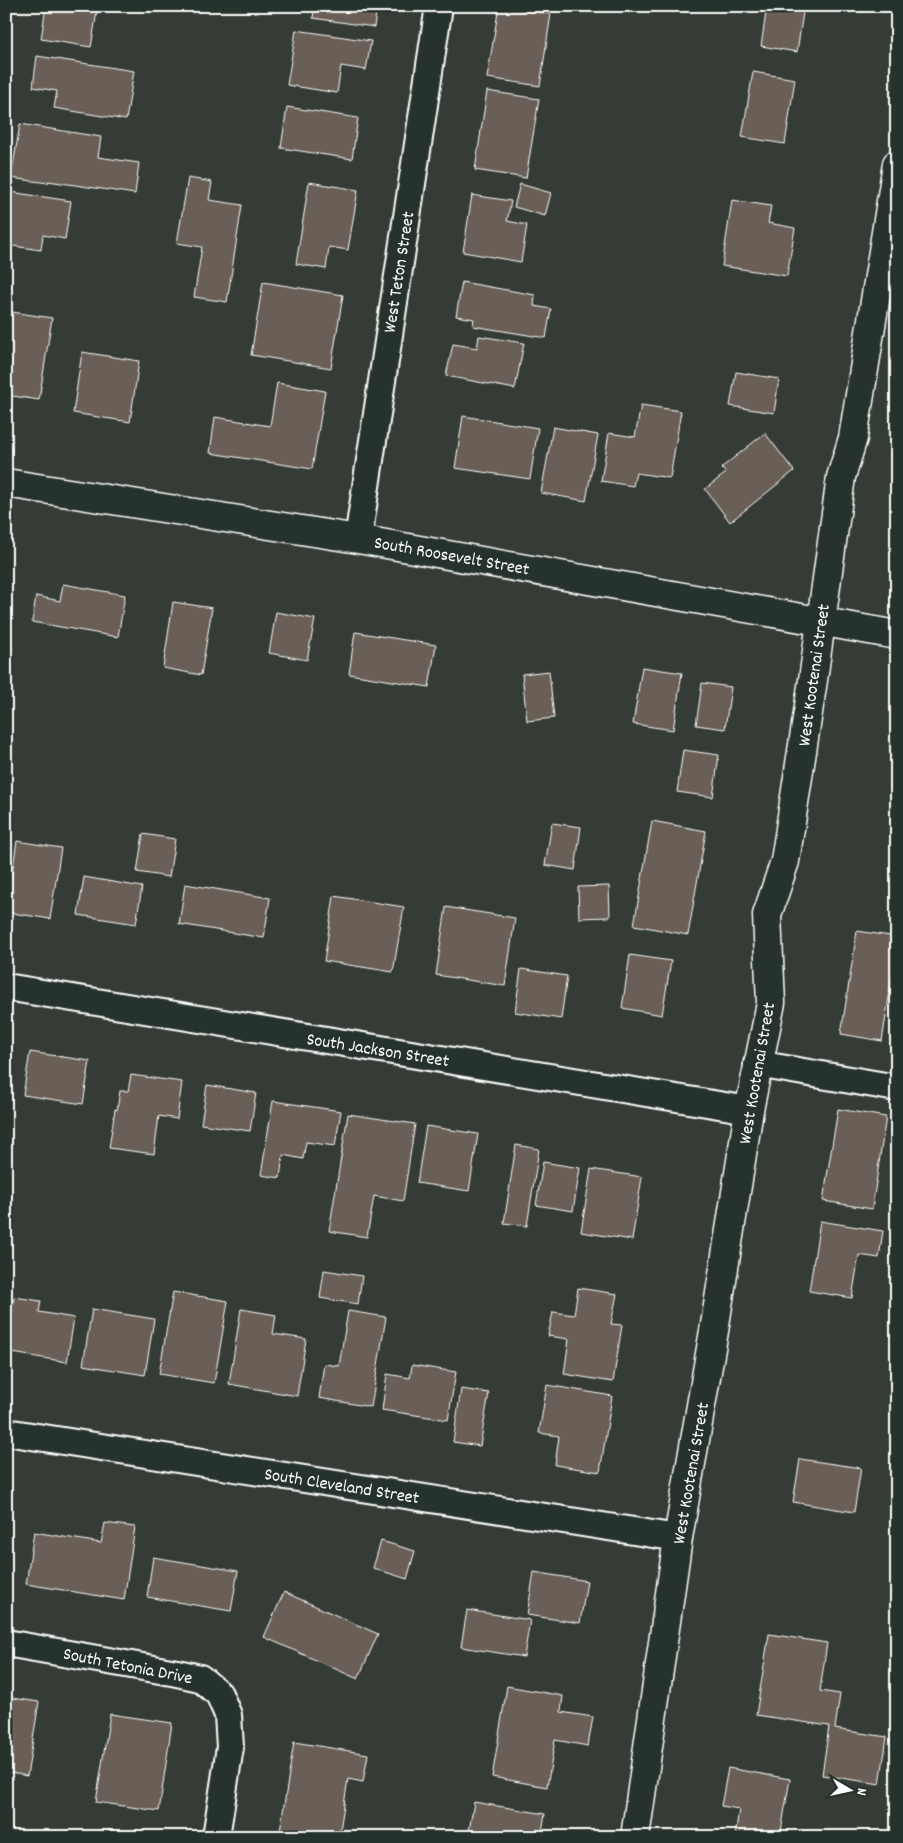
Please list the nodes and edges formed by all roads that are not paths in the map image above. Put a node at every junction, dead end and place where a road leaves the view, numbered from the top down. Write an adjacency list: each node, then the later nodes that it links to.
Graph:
1 (439, 6): 4 (street, West Teton Street)
2 (897, 164): 5 (street, West Kootenai Street)
3 (6, 483): 4 (street, South Roosevelt Street)
4 (358, 539): 5 (street, South Roosevelt Street)
5 (821, 622): 6 (street, South Roosevelt Street); 8 (street, West Kootenai Street)
6 (897, 635)
7 (6, 987): 10 (street, South Jackson Street)
8 (757, 1064): 9 (street); 10 (street, West Kootenai Street)
9 (897, 1088)
10 (749, 1110): 12 (street, West Kootenai Street)
11 (6, 1432): 12 (street, South Cleveland Street)
12 (678, 1538): 15 (street, West Kootenai Street)
13 (6, 1643): 14 (street, South Tetonia Drive)
14 (216, 1837)
15 (635, 1837)

